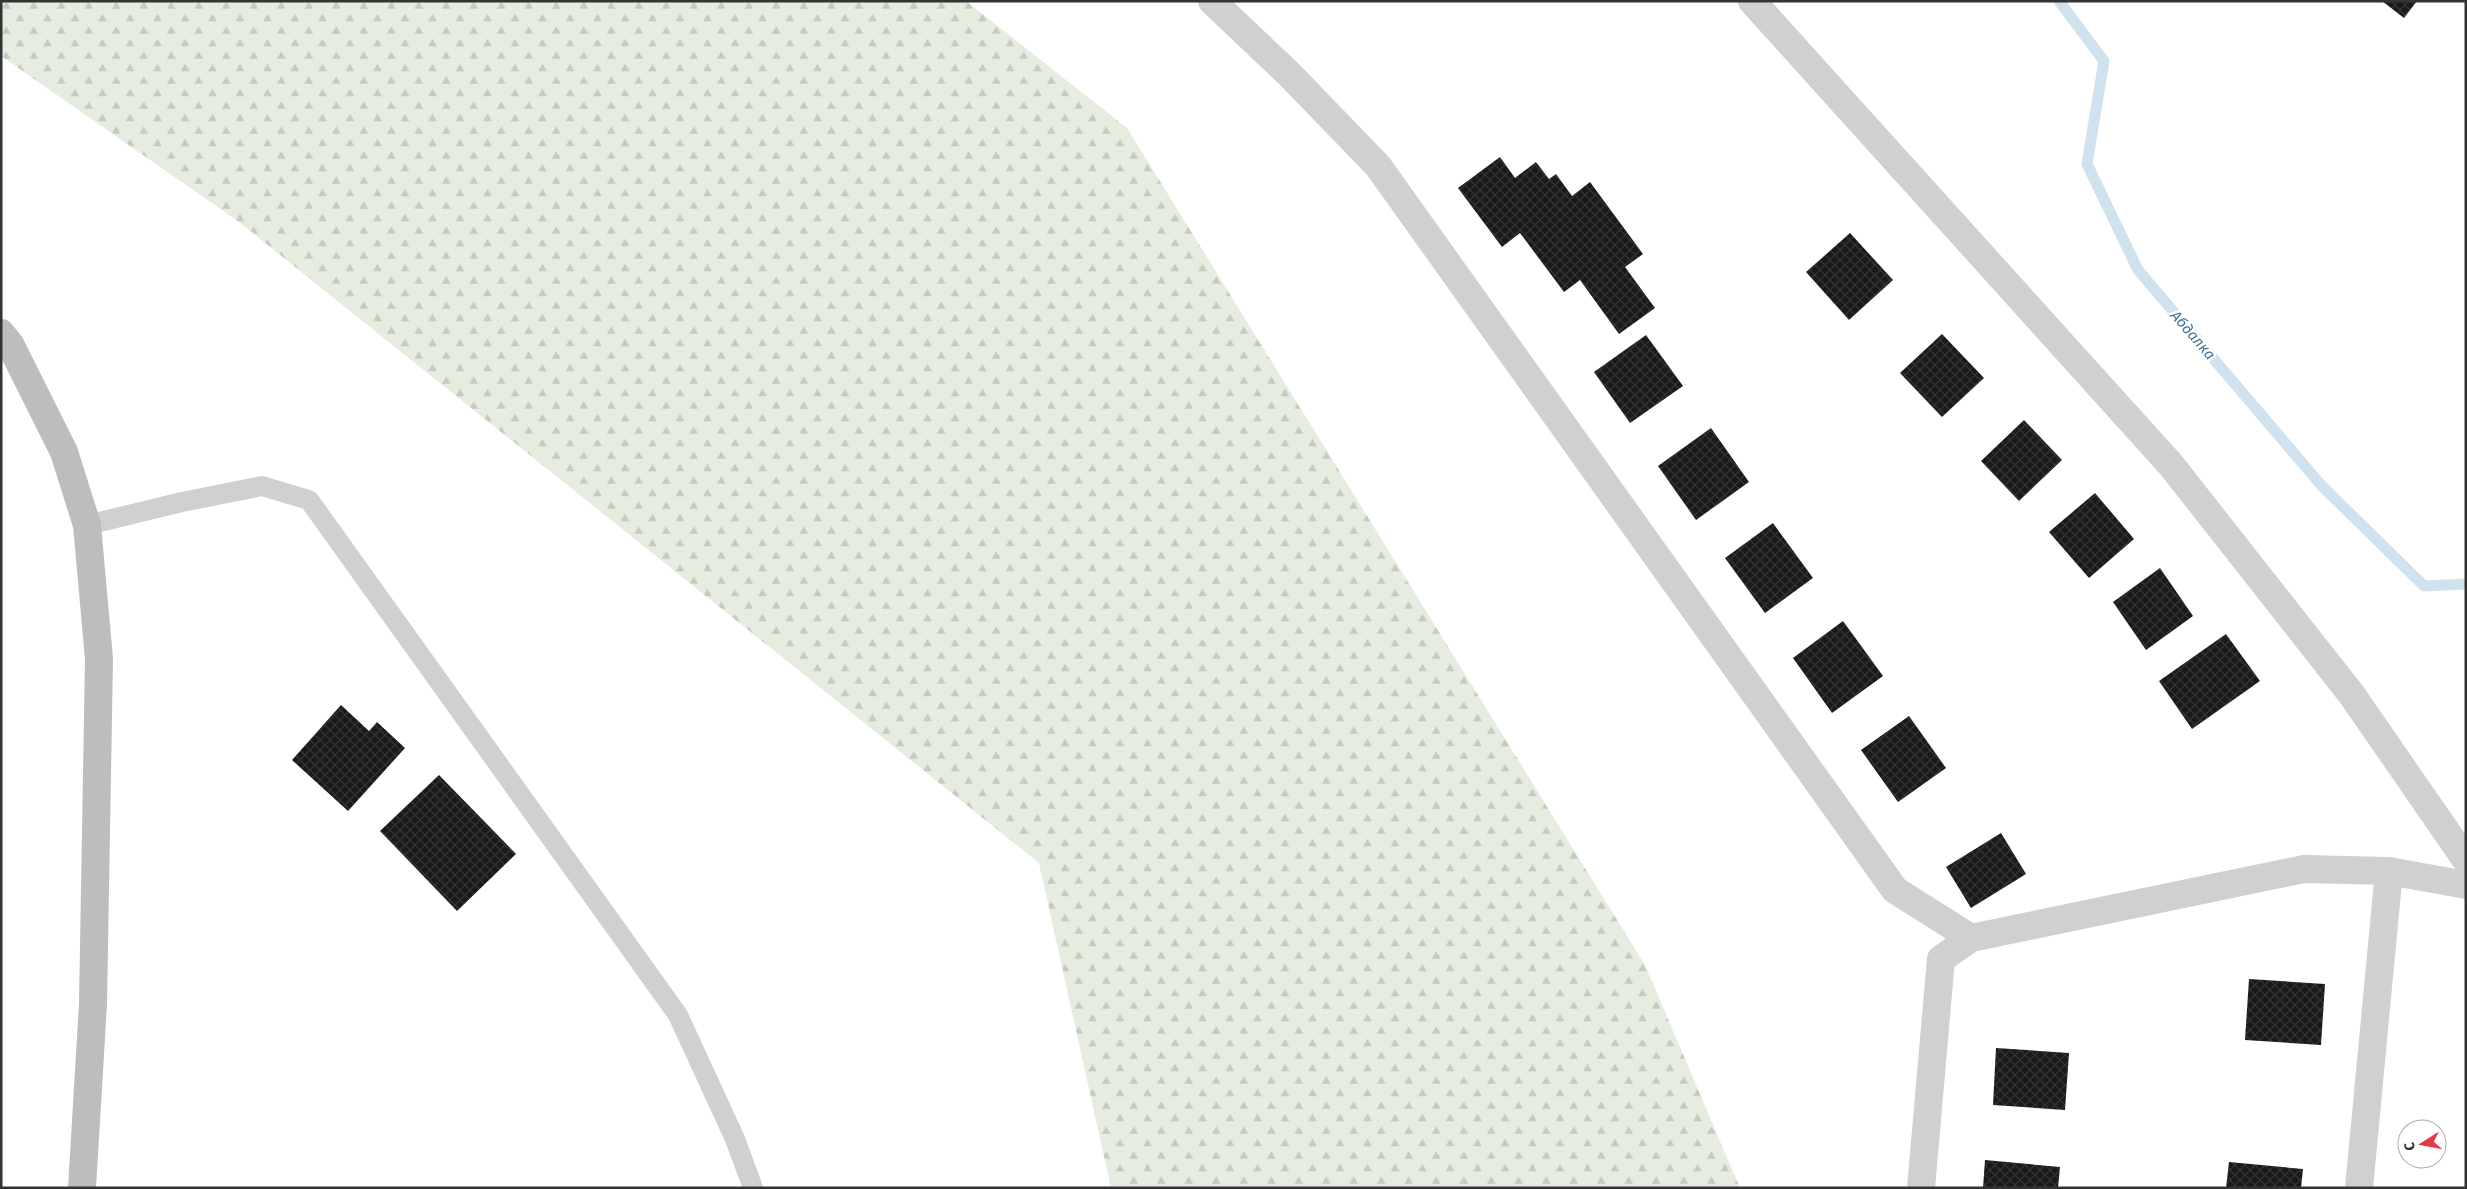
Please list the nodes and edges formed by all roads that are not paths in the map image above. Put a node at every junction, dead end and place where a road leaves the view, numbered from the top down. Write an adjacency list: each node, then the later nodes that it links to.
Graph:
1 (1212, 1): 8 (street)
2 (1752, 1): 5 (street)
3 (1, 333): 4 (main road)
4 (87, 525): 9 (main road); 10 (lane)
5 (2466, 860)
6 (2389, 871): 7 (street); 8 (street); 12 (street)
7 (2466, 885)
8 (1971, 938): 11 (street)
9 (82, 1188)
10 (753, 1188)
11 (1922, 1188)
12 (2359, 1188)

